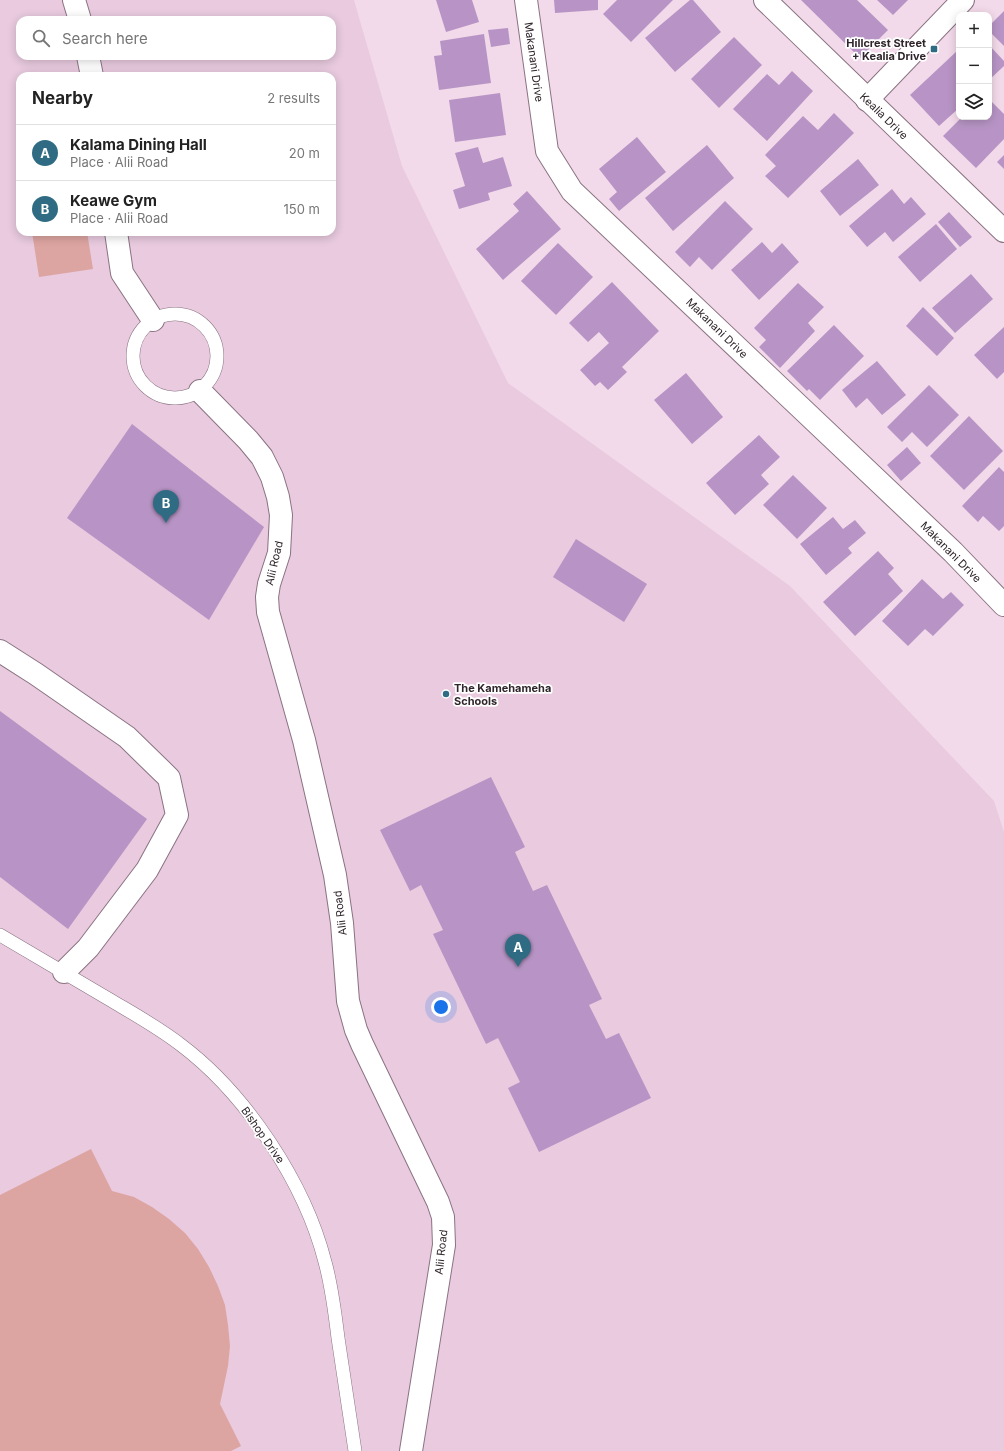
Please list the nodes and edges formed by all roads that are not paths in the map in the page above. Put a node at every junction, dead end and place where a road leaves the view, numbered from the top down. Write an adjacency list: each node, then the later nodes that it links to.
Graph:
1 (74, 0): 5 (street)
2 (526, 0): 13 (street, Makanani Drive)
3 (765, 0): 8 (street, Kealia Drive)
4 (963, 0): 8 (street)
5 (79, 16)
6 (89, 60): 7 (street)
7 (91, 72)
8 (867, 100): 9 (street, Kealia Drive)
9 (1004, 230)
10 (117, 236): 11 (street)
11 (153, 320): 12 (lane); 12 (lane)
12 (200, 390): 18 (street, Alii Road)
13 (1004, 605)
14 (0, 651): 16 (street)
15 (0, 935): 16 (lane, Bishop Drive)
16 (64, 972): 17 (lane, Bishop Drive)
17 (355, 1451)
18 (411, 1451)

